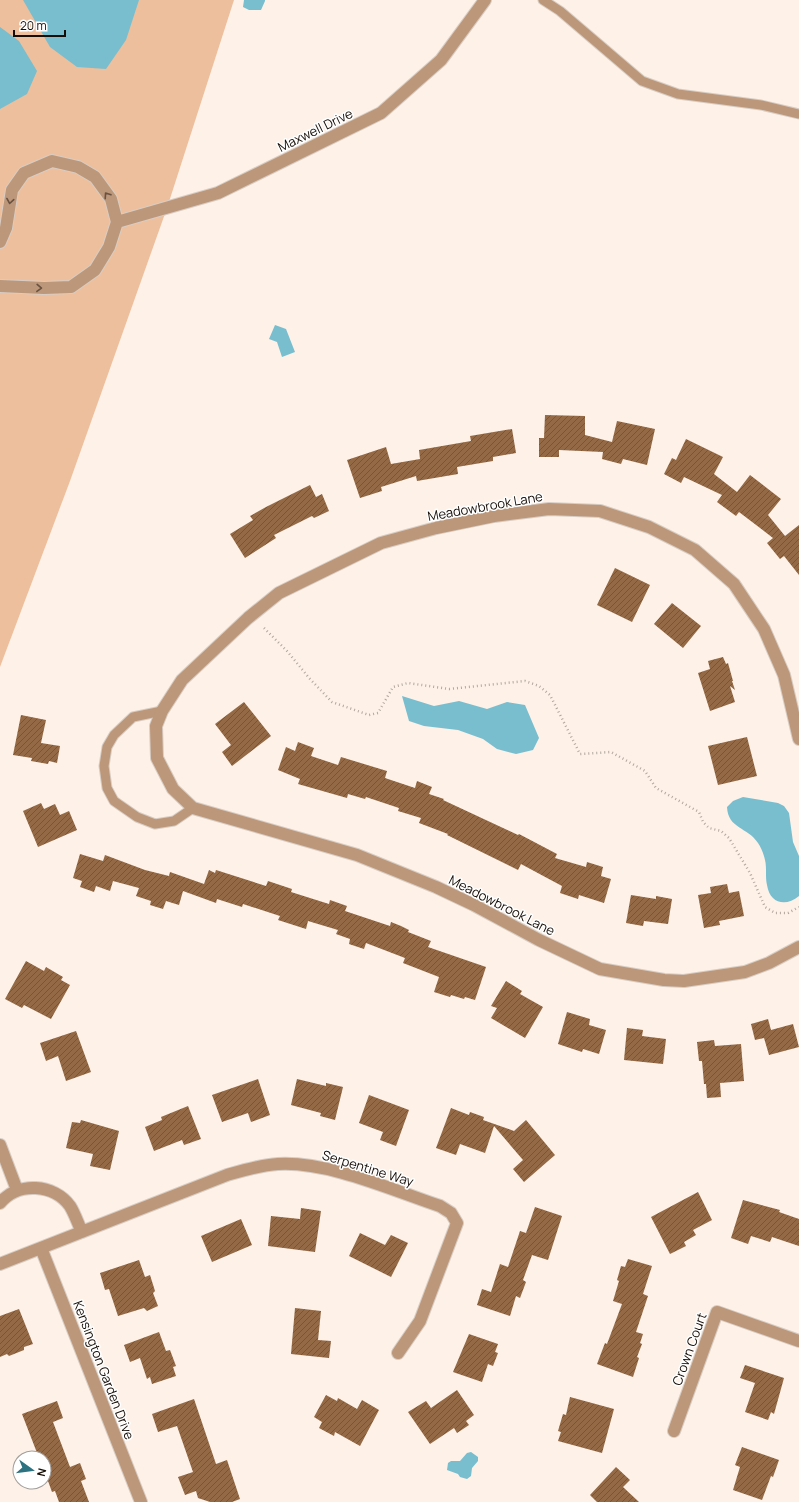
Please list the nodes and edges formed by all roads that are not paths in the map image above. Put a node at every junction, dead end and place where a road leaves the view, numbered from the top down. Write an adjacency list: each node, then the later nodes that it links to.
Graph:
1 (485, 0): 4 (street, Maxwell Drive)
2 (543, 0): 3 (lane)
3 (799, 114)
4 (117, 222): 5 (street, one-way to 5); 6 (street, one-way to 4)
5 (0, 242)
6 (0, 286)
7 (162, 711): 8 (street, Meadowbrook Lane); 9 (street, Meadowbrook Lane); 9 (lane)
8 (799, 739)
9 (193, 808): 10 (street, Meadowbrook Lane)
10 (799, 947)
11 (0, 1145): 12 (street)
12 (17, 1190): 13 (street); 14 (street)
13 (0, 1203)
14 (82, 1232): 15 (street, Serpentine Way); 18 (street, Serpentine Way)
15 (42, 1248): 16 (street, Serpentine Way); 20 (street, Kensington Garden Drive)
16 (0, 1264)
17 (799, 1341): 19 (street, Crown Court)
18 (398, 1353)
19 (674, 1431)
20 (141, 1502)

